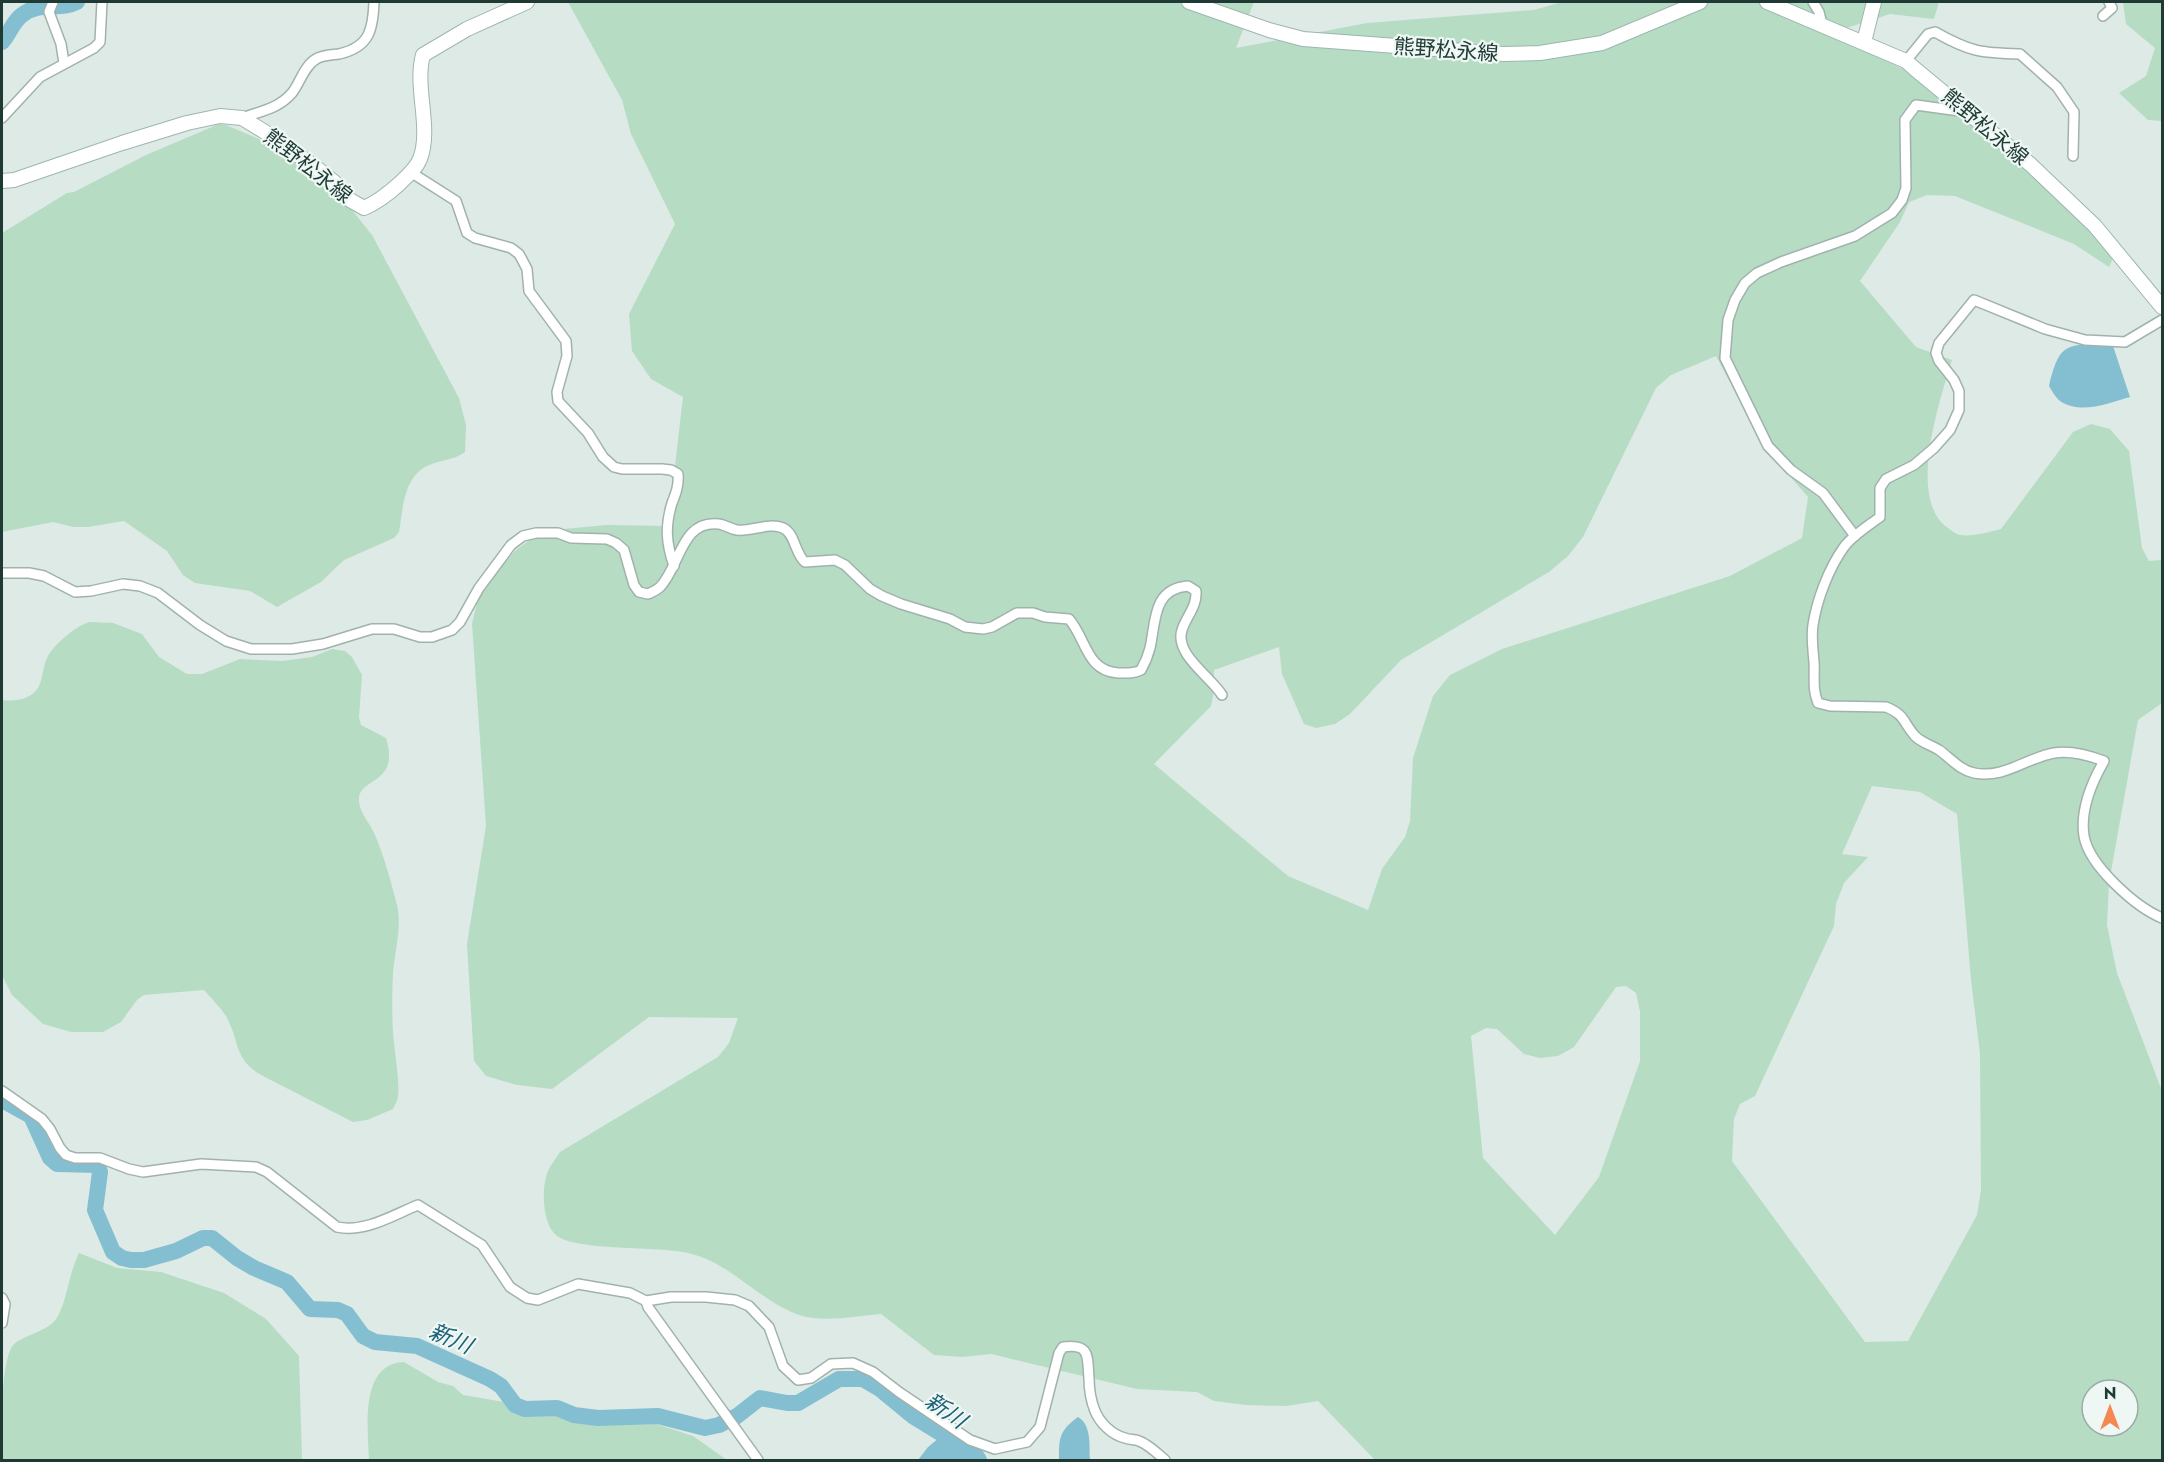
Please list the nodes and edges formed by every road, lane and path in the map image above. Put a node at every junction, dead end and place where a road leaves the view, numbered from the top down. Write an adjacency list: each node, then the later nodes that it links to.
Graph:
1 (102, 2): 15 (street)
2 (374, 2): 18 (street)
3 (527, 2): 20 (main road, 熊野松永線)
4 (1189, 2): 5 (main road, 熊野松永線)
5 (1700, 2)
6 (1767, 2): 12 (main road, 熊野松永線)
7 (1813, 2): 12 (street)
8 (1874, 2): 13 (main road)
9 (2109, 2): 11 (street)
10 (52, 4): 15 (street)
11 (2103, 16)
12 (1822, 24): 13 (main road, 熊野松永線)
13 (1864, 42): 14 (main road, 熊野松永線)
14 (1906, 61): 16 (main road, 熊野松永線); 19 (street)
15 (64, 63): 17 (street)
16 (1967, 112): 22 (main road, 熊野松永線); 24 (street)
17 (2, 118)
18 (242, 118): 20 (main road, 熊野松永線); 21 (main road, 熊野松永線)
19 (2073, 156)
20 (412, 173): 25 (street)
21 (2, 181)
22 (2163, 307)
23 (2163, 320): 24 (street)
24 (1855, 536): 28 (street)
25 (674, 566): 26 (street); 27 (street)
26 (2, 573)
27 (1222, 695)
28 (2163, 918)
29 (2, 1093): 31 (street)
30 (2, 1298): 32 (street)
31 (646, 1301): 33 (street); 34 (street)
32 (2, 1323)
33 (758, 1461)
34 (1165, 1461)

